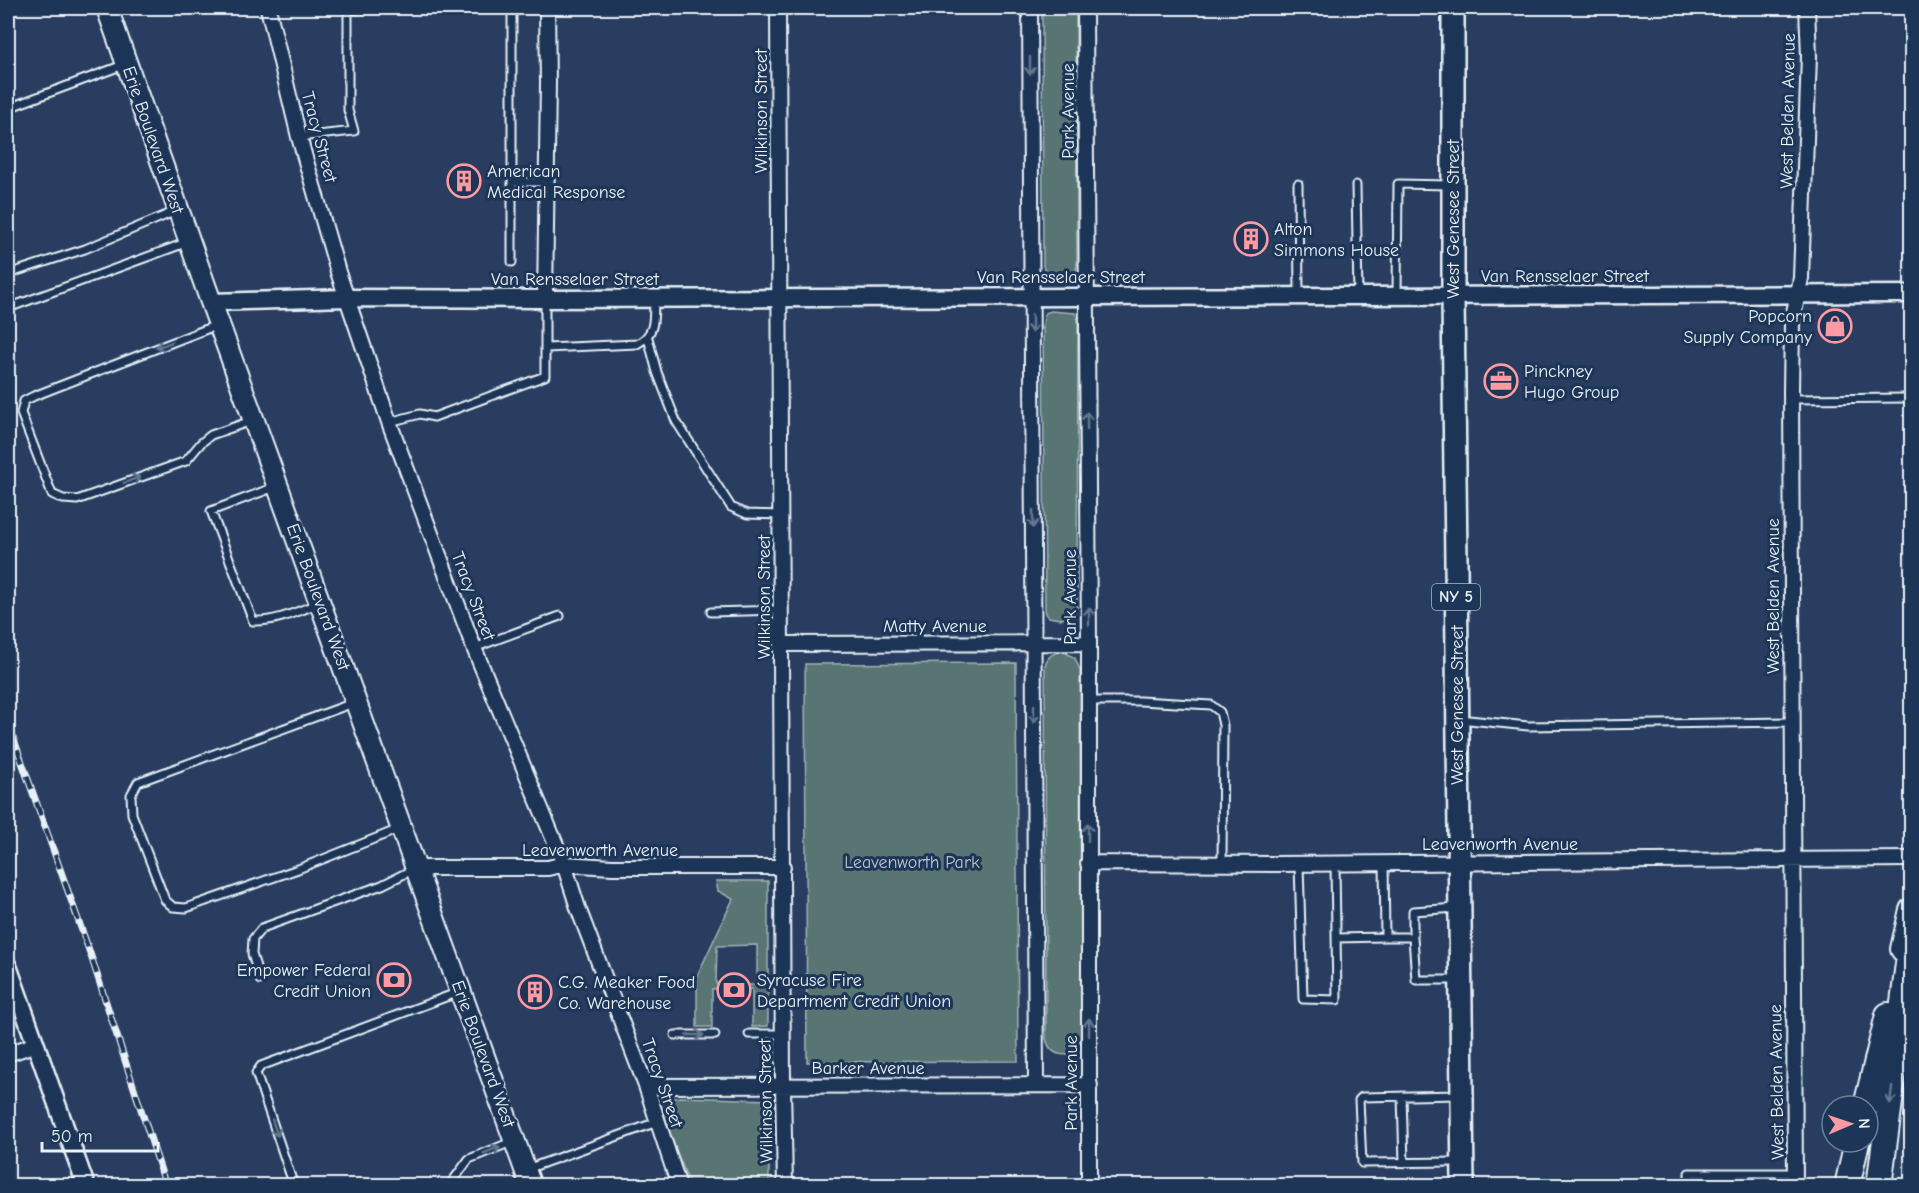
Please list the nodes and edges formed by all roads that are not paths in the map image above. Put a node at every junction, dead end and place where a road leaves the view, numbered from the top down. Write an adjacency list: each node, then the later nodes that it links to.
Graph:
1 (107, 8): 11 (main road, Erie Boulevard West)
2 (268, 8): 13 (street, Tracy Street)
3 (368, 8): 13 (lane)
4 (512, 8): 14 (lane)
5 (547, 8): 15 (street)
6 (778, 8): 32 (street, Wilkinson Street)
7 (1030, 8): 30 (street, Park Avenue, one-way to 30)
8 (1085, 8): 25 (street, Park Avenue)
9 (1453, 8): 17 (main road, West Genesee Street / NY 5)
10 (1808, 8): 24 (street, West Belden Avenue)
11 (126, 63): 12 (lane); 19 (main road, Erie Boulevard West)
12 (8, 108)
13 (299, 137): 31 (street, Tracy Street)
14 (512, 182): 15 (lane); 21 (lane)
15 (547, 182): 33 (street)
16 (1298, 184): 26 (lane)
17 (1453, 184): 28 (lane); 29 (main road, West Genesee Street / NY 5)
18 (1356, 185): 27 (lane)
19 (178, 210): 20 (main road, Erie Boulevard West); 22 (lane)
20 (190, 242): 35 (main road, Erie Boulevard West); 36 (lane)
21 (512, 262)
22 (8, 274)
23 (1911, 294): 24 (street, Van Rensselaer Street)
24 (1798, 295): 29 (street, Van Rensselaer Street); 41 (street, West Belden Avenue)
25 (1086, 296): 26 (street, Van Rensselaer Street); 30 (street, Van Rensselaer Street); 51 (street, Park Avenue, one-way to 25)
26 (1299, 296): 27 (street, Van Rensselaer Street)
27 (1358, 296): 28 (street, Van Rensselaer Street)
28 (1397, 296): 29 (street, Van Rensselaer Street)
29 (1453, 296): 56 (main road, West Genesee Street / NY 5)
30 (1032, 297): 32 (street, Van Rensselaer Street); 50 (street, Park Avenue, one-way to 50)
31 (347, 298): 33 (street, Van Rensselaer Street); 35 (street, Van Rensselaer Street); 43 (street, Tracy Street)
32 (779, 298): 34 (street, Van Rensselaer Street); 45 (street, Wilkinson Street)
33 (544, 299): 34 (street, Van Rensselaer Street); 39 (lane)
34 (654, 299): 38 (lane)
35 (211, 303): 37 (main road, Erie Boulevard West)
36 (8, 308)
37 (219, 324): 42 (main road, Erie Boulevard West); 42 (lane, one-way to 42)
38 (648, 338): 39 (lane); 45 (lane)
39 (546, 348): 43 (lane)
40 (1911, 398): 41 (lane)
41 (1791, 399): 57 (street, West Belden Avenue)
42 (254, 420): 44 (main road, Erie Boulevard West)
43 (389, 422): 53 (street, Tracy Street)
44 (278, 486): 46 (main road, Erie Boulevard West); 46 (lane)
45 (782, 515): 47 (street, Wilkinson Street)
46 (320, 603): 55 (main road, Erie Boulevard West)
47 (782, 610): 48 (lane); 52 (street, Wilkinson Street)
48 (711, 612)
49 (560, 616): 53 (lane)
50 (1033, 643): 51 (street, Matty Avenue); 52 (street, Matty Avenue); 86 (street, Park Avenue, one-way to 86)
51 (1089, 643): 54 (street, Park Avenue)
52 (782, 644): 68 (street, Wilkinson Street)
53 (474, 648): 64 (street, Tracy Street)
54 (1088, 701): 62 (street, Park Avenue, one-way to 54); 65 (lane)
55 (356, 702): 58 (main road, Erie Boulevard West); 58 (lane)
56 (1457, 719): 57 (lane); 61 (main road, West Genesee Street / NY 5)
57 (1792, 722): 60 (street, West Belden Avenue)
58 (401, 828): 69 (main road, Erie Boulevard West)
59 (1911, 859): 60 (street, Leavenworth Avenue)
60 (1792, 860): 61 (street, Leavenworth Avenue); 99 (street, West Belden Avenue)
61 (1458, 862): 63 (street, Leavenworth Avenue); 70 (main road, West Genesee Street / NY 5)
62 (1088, 863): 65 (street, Leavenworth Avenue); 87 (street, Park Avenue, one-way to 62)
63 (1384, 863): 67 (street, Leavenworth Avenue); 73 (lane)
64 (564, 864): 68 (street, Leavenworth Avenue); 69 (street, Leavenworth Avenue); 88 (street, Tracy Street)
65 (1222, 864): 66 (street, Leavenworth Avenue)
66 (1299, 864): 67 (street, Leavenworth Avenue); 75 (lane)
67 (1335, 864): 75 (lane)
68 (783, 867): 81 (street, Wilkinson Street)
69 (416, 868): 77 (lane); 79 (main road, Erie Boulevard West)
70 (1460, 908): 74 (lane); 78 (main road, West Genesee Street / NY 5)
71 (1911, 910): 90 (highway)
72 (1911, 933): 109 (highway, one-way to 109)
73 (1385, 937): 74 (lane); 75 (lane)
74 (1413, 937): 78 (lane)
75 (1336, 938)
76 (8, 966): 84 (street)
77 (260, 980)
78 (1461, 980): 91 (main road, West Genesee Street / NY 5)
79 (460, 991): 94 (main road, Erie Boulevard West); 101 (lane, one-way to 101)
80 (749, 1034): 81 (lane)
81 (783, 1034): 89 (street, Wilkinson Street)
82 (675, 1035): 83 (lane, one-way to 83)
83 (715, 1035)
84 (36, 1044): 85 (street); 100 (street)
85 (8, 1054)
86 (1036, 1085): 87 (street, Barker Avenue); 89 (street, Barker Avenue)
87 (1090, 1085): 105 (street, Park Avenue)
88 (646, 1086): 89 (street, Barker Avenue); 93 (street, Tracy Street)
89 (783, 1086): 104 (street, Wilkinson Street)
90 (1869, 1094)
91 (1463, 1095): 92 (lane); 96 (main road, West Genesee Street / NY 5)
92 (1402, 1096): 97 (lane); 97 (lane)
93 (657, 1122): 98 (lane); 103 (street, Tracy Street)
94 (515, 1141): 98 (main road, Erie Boulevard West); 102 (lane, one-way to 94)
95 (1854, 1154): 108 (highway)
96 (1463, 1162): 97 (lane); 106 (main road, West Genesee Street / NY 5)
97 (1404, 1163)
98 (528, 1178)
99 (1795, 1179): 107 (lane)
100 (86, 1185)
101 (294, 1185)
102 (449, 1185)
103 (679, 1185)
104 (785, 1185)
105 (1089, 1185)
106 (1463, 1185)
107 (1689, 1185)
108 (1847, 1185)
109 (1879, 1185)

